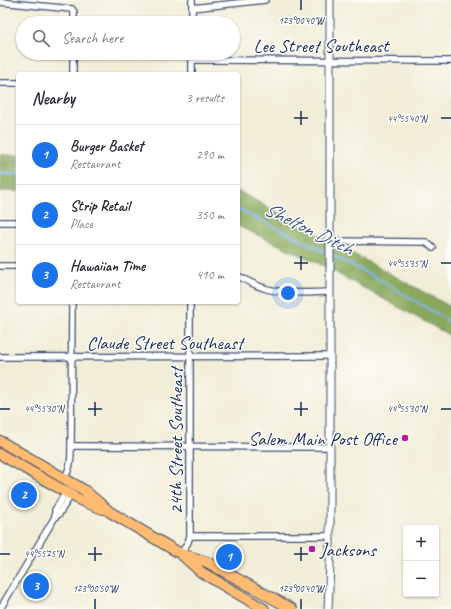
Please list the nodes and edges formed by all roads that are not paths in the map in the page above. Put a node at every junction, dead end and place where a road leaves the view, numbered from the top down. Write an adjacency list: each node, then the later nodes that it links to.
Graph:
1 (192, 0): 5 (street)
2 (266, 0): 5 (street)
3 (330, 0): 10 (street)
4 (0, 2): 6 (street)
5 (192, 8): 7 (street)
6 (73, 16)
7 (192, 16)
8 (73, 60): 12 (street)
9 (192, 60): 10 (street, Lee Street Southeast); 13 (street)
10 (330, 60): 11 (street, Lee Street Southeast); 18 (street)
11 (451, 61)
12 (73, 72)
13 (192, 72)
14 (0, 83): 15 (street)
15 (16, 83)
16 (0, 222): 17 (street)
17 (16, 222)
18 (329, 241): 19 (street); 23 (street)
19 (433, 248)
20 (0, 266): 21 (street)
21 (16, 266)
22 (240, 277): 23 (street)
23 (330, 292): 27 (street)
24 (72, 304): 29 (street)
25 (190, 304): 26 (street, 24th Street Southeast)
26 (190, 356): 27 (street, Claude Street Southeast); 29 (street, Claude Street Southeast); 32 (street, 24th Street Southeast)
27 (330, 356): 33 (street)
28 (0, 357): 29 (street, Claude Street Southeast)
29 (71, 357): 31 (street)
30 (0, 441): 36 (highway)
31 (71, 446): 32 (street); 36 (street)
32 (190, 446): 33 (street); 39 (street, 24th Street Southeast)
33 (330, 446): 40 (street)
34 (0, 454): 35 (highway)
35 (33, 472): 36 (highway); 37 (highway)
36 (64, 478): 38 (highway)
37 (68, 494): 38 (highway); 42 (street)
38 (110, 512): 41 (highway)
39 (190, 536): 40 (street); 41 (street, 24th Street Southeast)
40 (330, 536): 45 (street)
41 (181, 554): 43 (highway); 44 (highway)
42 (0, 609)
43 (264, 609)
44 (292, 609)
45 (328, 609)

